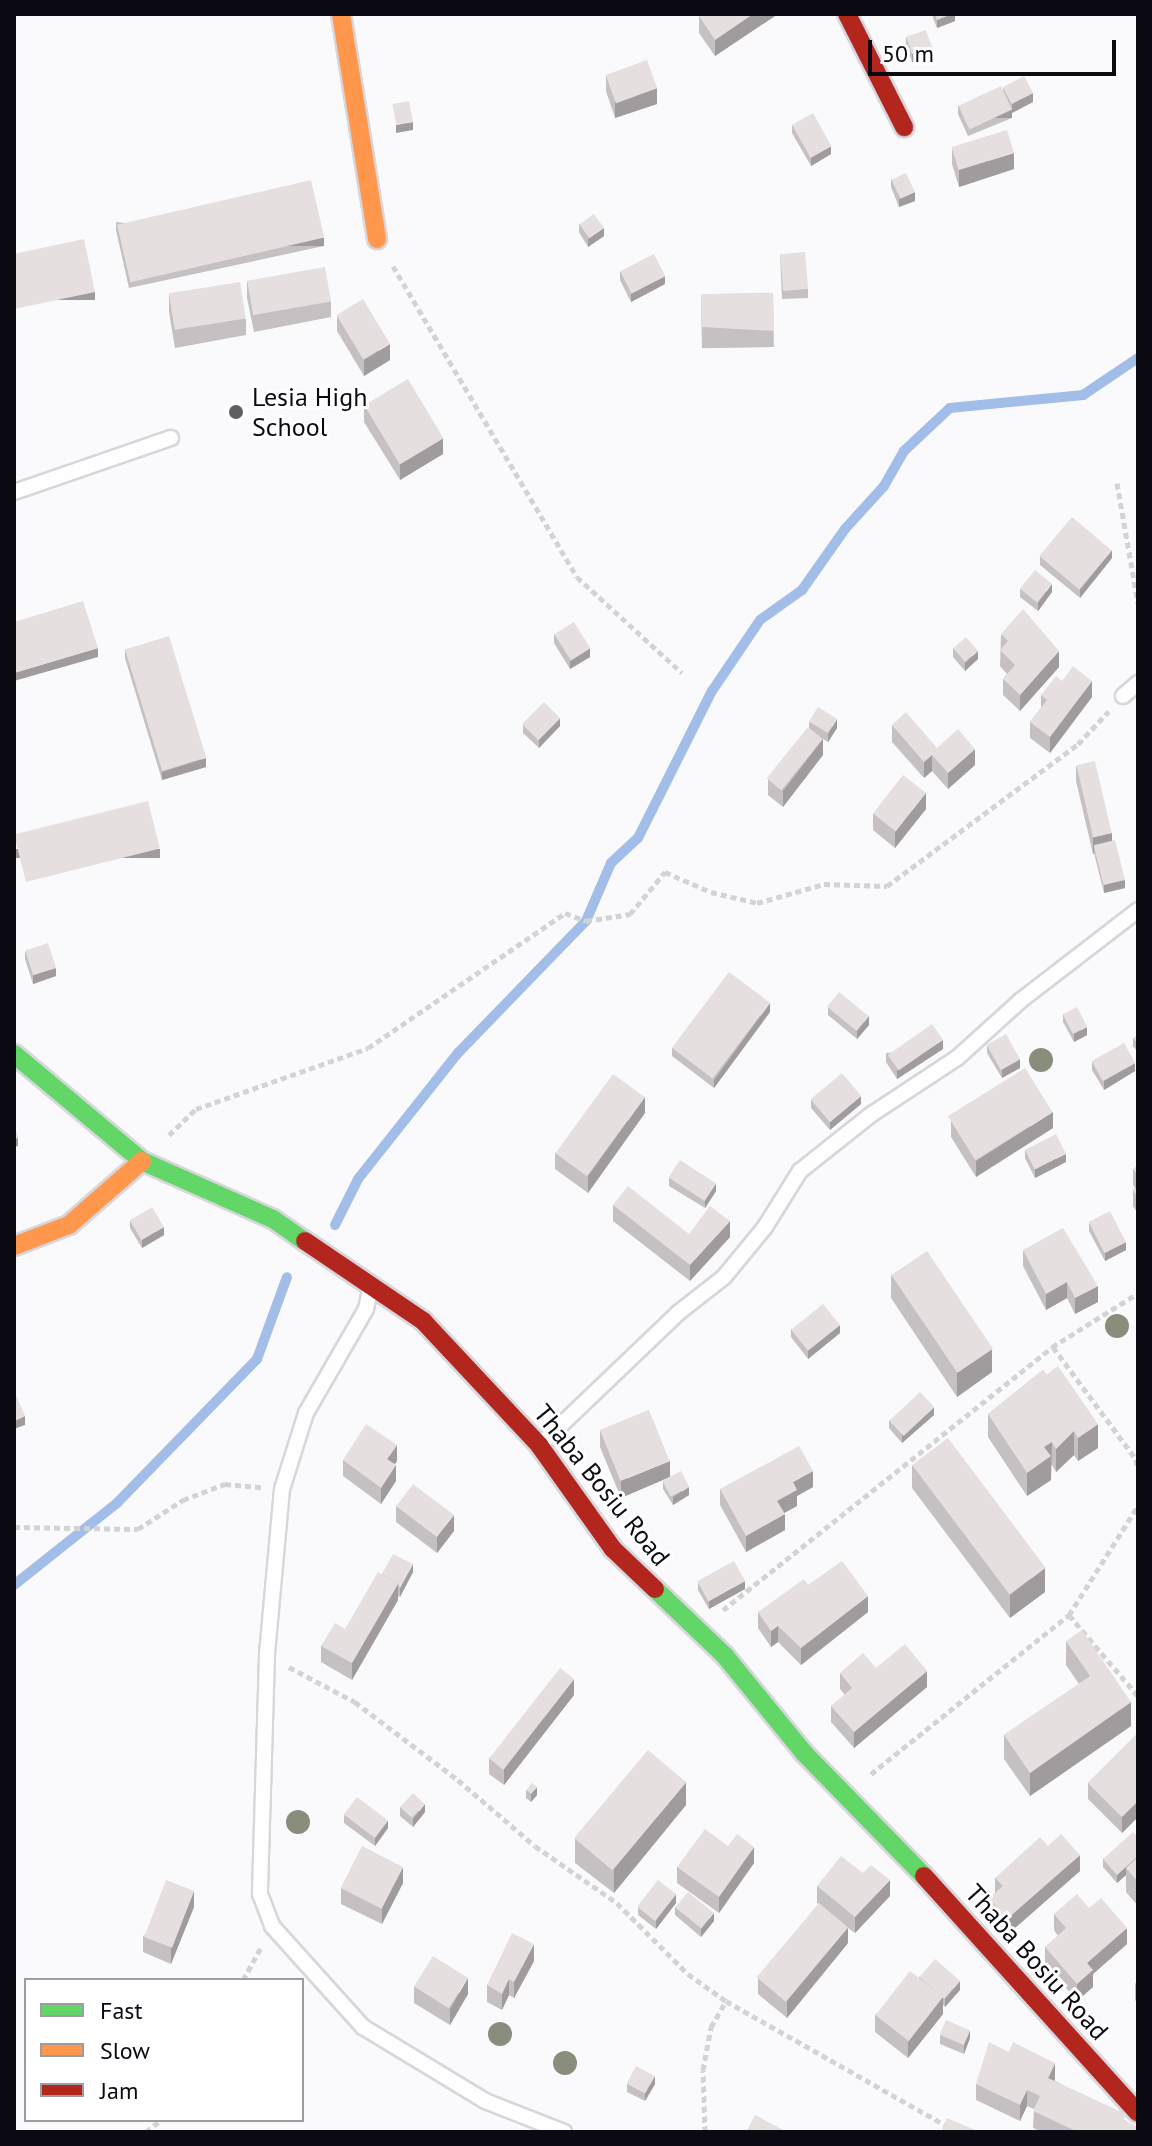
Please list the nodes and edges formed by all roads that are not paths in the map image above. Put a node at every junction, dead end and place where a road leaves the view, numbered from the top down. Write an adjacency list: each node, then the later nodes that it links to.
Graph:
1 (341, 14): 4 (street)
2 (847, 14): 3 (street)
3 (904, 127)
4 (377, 239)
5 (171, 438): 6 (lane)
6 (14, 492)
7 (1138, 683): 8 (lane)
8 (1123, 696)
9 (1138, 910): 14 (lane)
10 (14, 1054): 11 (street, Thaba Bosiu Road)
11 (142, 1161): 12 (street); 13 (street, Thaba Bosiu Road)
12 (14, 1246)
13 (371, 1284): 14 (street, Thaba Bosiu Road); 16 (lane)
14 (539, 1445): 15 (street, Thaba Bosiu Road)
15 (1138, 2113)
16 (564, 2132)

